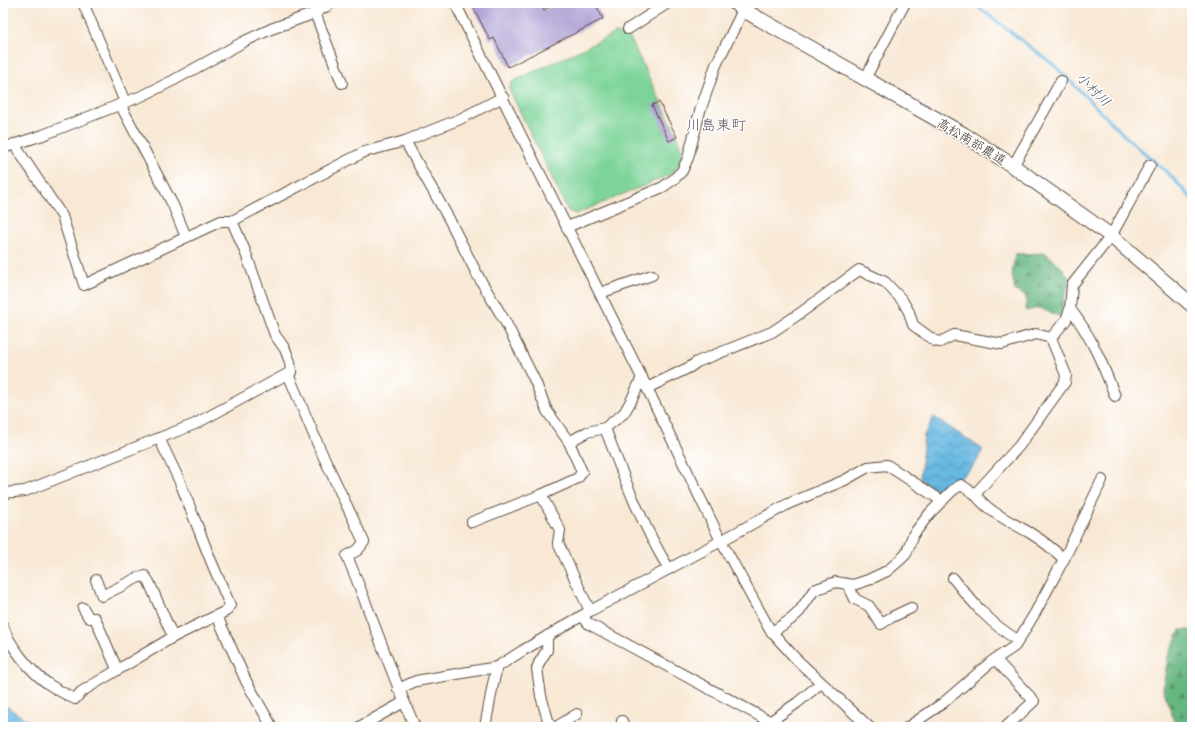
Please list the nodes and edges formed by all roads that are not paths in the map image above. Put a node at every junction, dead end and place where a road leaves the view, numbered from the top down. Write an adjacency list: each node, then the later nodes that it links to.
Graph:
1 (83, 3): 13 (street)
2 (332, 3): 7 (street)
3 (455, 3): 12 (street)
4 (668, 3): 8 (street)
5 (905, 3): 9 (street)
6 (742, 5): 9 (street, 高松南部農道); 19 (street)
7 (315, 13): 11 (street); 13 (street)
8 (628, 29)
9 (865, 79): 17 (street, 高松南部農道)
10 (1061, 81): 17 (street)
11 (342, 83)
12 (503, 97): 14 (street); 19 (street)
13 (122, 103): 15 (street); 21 (street)
14 (405, 141): 18 (street); 33 (street)
15 (6, 145): 21 (street)
16 (1150, 165): 20 (street)
17 (1013, 166): 20 (street, 高松南部農道)
18 (232, 221): 21 (street); 27 (street)
19 (567, 227): 23 (street)
20 (1111, 236): 24 (street, 高松南部農道); 25 (street)
21 (186, 237)
22 (652, 275): 23 (street)
23 (600, 293): 28 (street)
24 (1192, 305)
25 (1070, 309): 26 (street); 30 (street)
26 (1051, 338): 29 (street); 36 (street)
27 (288, 374): 32 (street); 59 (street)
28 (642, 378): 29 (street); 31 (street)
29 (647, 388): 40 (street)
30 (1115, 396)
31 (605, 428): 33 (street); 42 (street)
32 (160, 438): 35 (street); 49 (street)
33 (569, 442): 37 (street)
34 (1102, 480): 41 (street)
35 (3, 493)
36 (975, 494): 38 (street); 41 (street)
37 (541, 495): 39 (street); 48 (street)
38 (942, 501): 40 (street); 45 (street)
39 (472, 522)
40 (721, 541): 42 (street); 51 (street)
41 (1064, 559): 54 (street)
42 (669, 569): 48 (street)
43 (953, 578): 54 (street)
44 (96, 580): 53 (street)
45 (848, 585): 47 (street); 51 (street)
46 (82, 608): 57 (street)
47 (911, 608)
48 (586, 614): 52 (street); 62 (street)
49 (217, 616): 53 (street); 63 (street)
50 (3, 626): 57 (street)
51 (772, 632): 58 (street)
52 (547, 636): 56 (street); 67 (street)
53 (173, 637): 57 (street)
54 (1018, 640): 55 (street)
55 (995, 659): 70 (street); 71 (street)
56 (498, 667): 59 (street); 66 (street)
57 (118, 669)
58 (821, 683): 62 (street); 69 (street)
59 (398, 689): 60 (street)
60 (404, 702): 64 (street); 65 (street)
61 (577, 714): 68 (street)
62 (766, 724)
63 (272, 727)
64 (359, 727)
65 (414, 727)
66 (485, 727)
67 (550, 727)
68 (556, 727)
69 (869, 727)
70 (908, 727)
71 (1006, 727)

